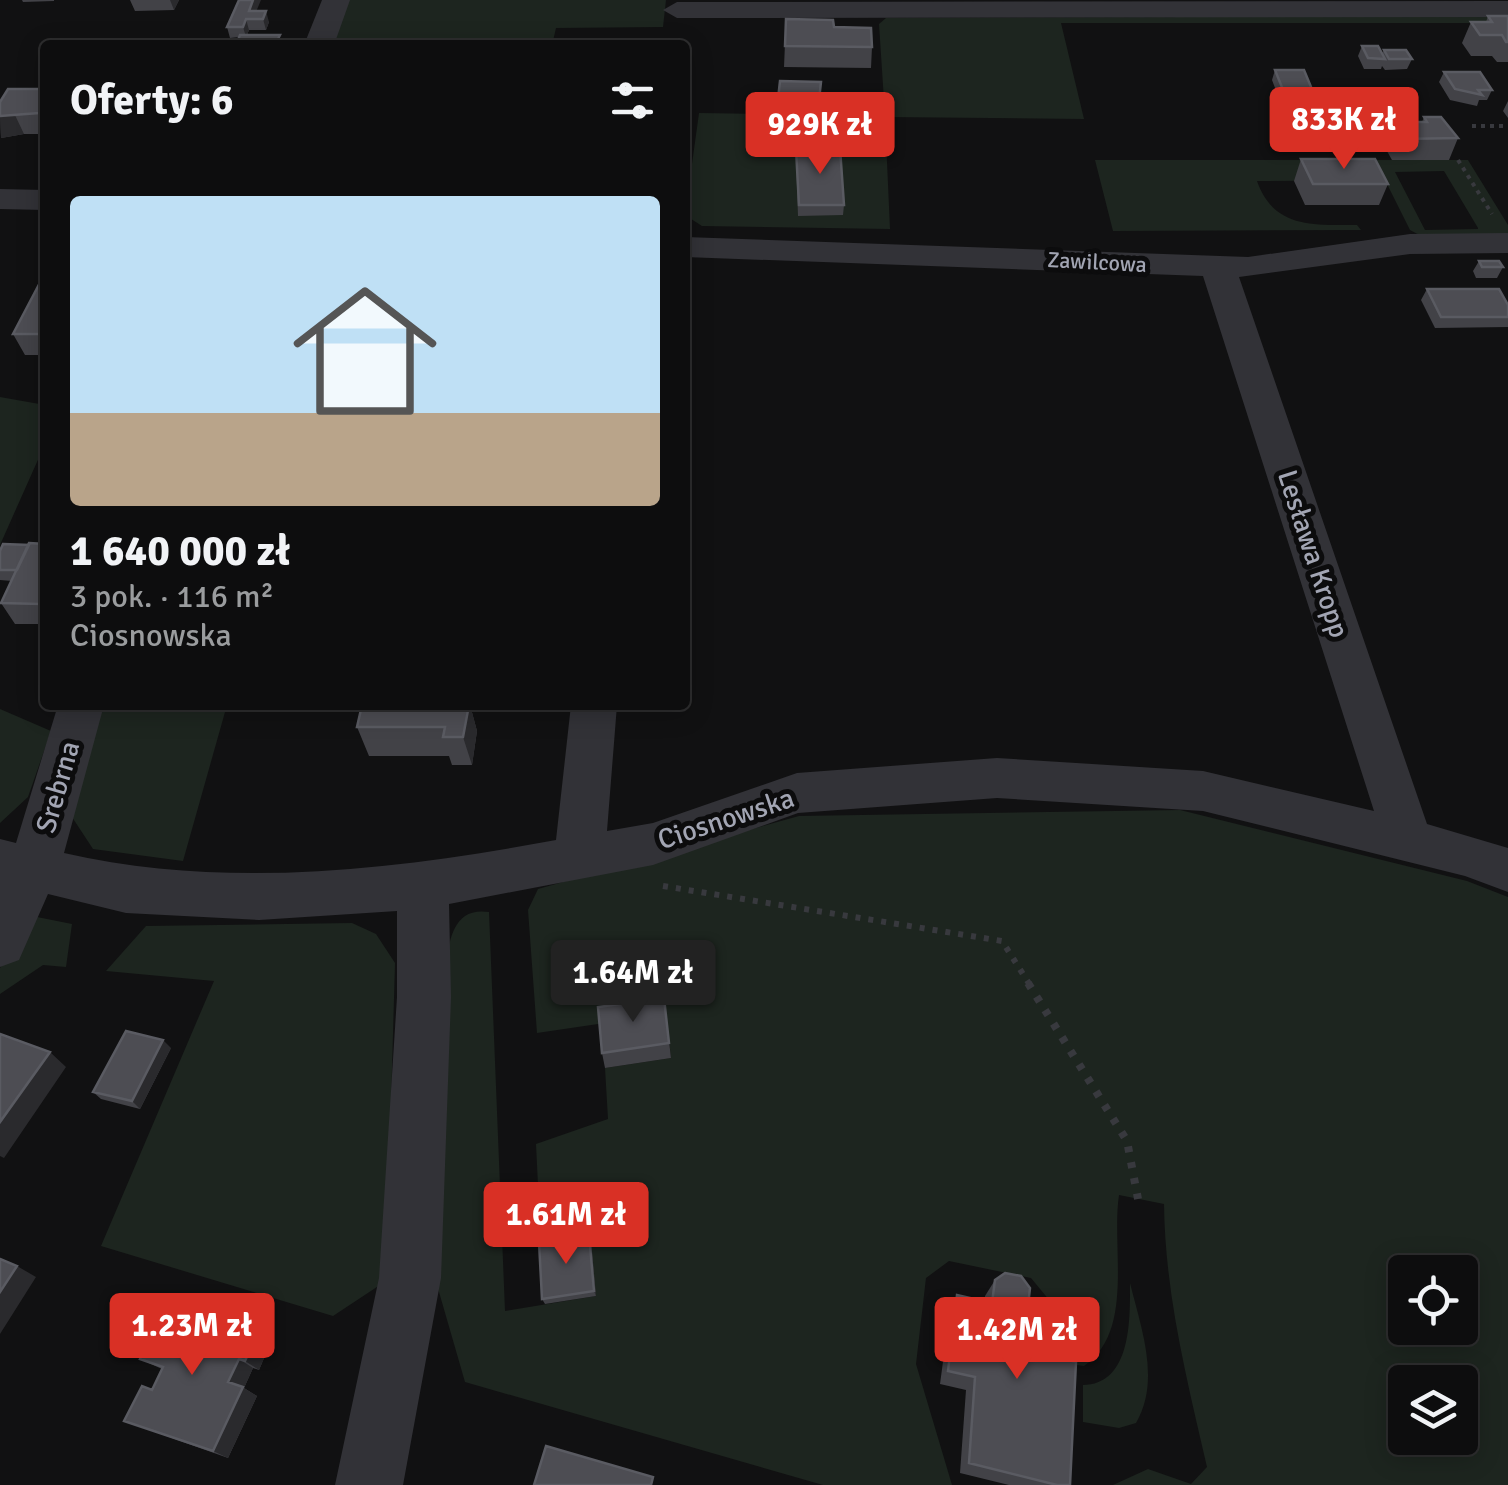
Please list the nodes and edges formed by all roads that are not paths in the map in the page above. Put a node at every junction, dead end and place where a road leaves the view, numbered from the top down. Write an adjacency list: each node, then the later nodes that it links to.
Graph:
1 (336, 0): 5 (street)
2 (678, 5): 3 (street); 6 (street)
3 (918, 5): 4 (street)
4 (1508, 10)
5 (322, 40)
6 (675, 40)
7 (0, 199): 8 (street)
8 (40, 200)
9 (1503, 234): 11 (street, Zawilcowa)
10 (690, 247): 11 (street, Zawilcowa)
11 (1218, 267): 14 (street, Lesława Kropp)
12 (80, 710): 16 (street, Srebrna)
13 (594, 710): 15 (street)
14 (1408, 841): 15 (street, Ciosnowska); 17 (street, Ciosnowska)
15 (580, 856): 18 (street, Ciosnowska)
16 (17, 865): 18 (street, Ciosnowska); 19 (street, Srebrna)
17 (1508, 870)
18 (423, 886): 20 (street)
19 (0, 943)
20 (369, 1485)

